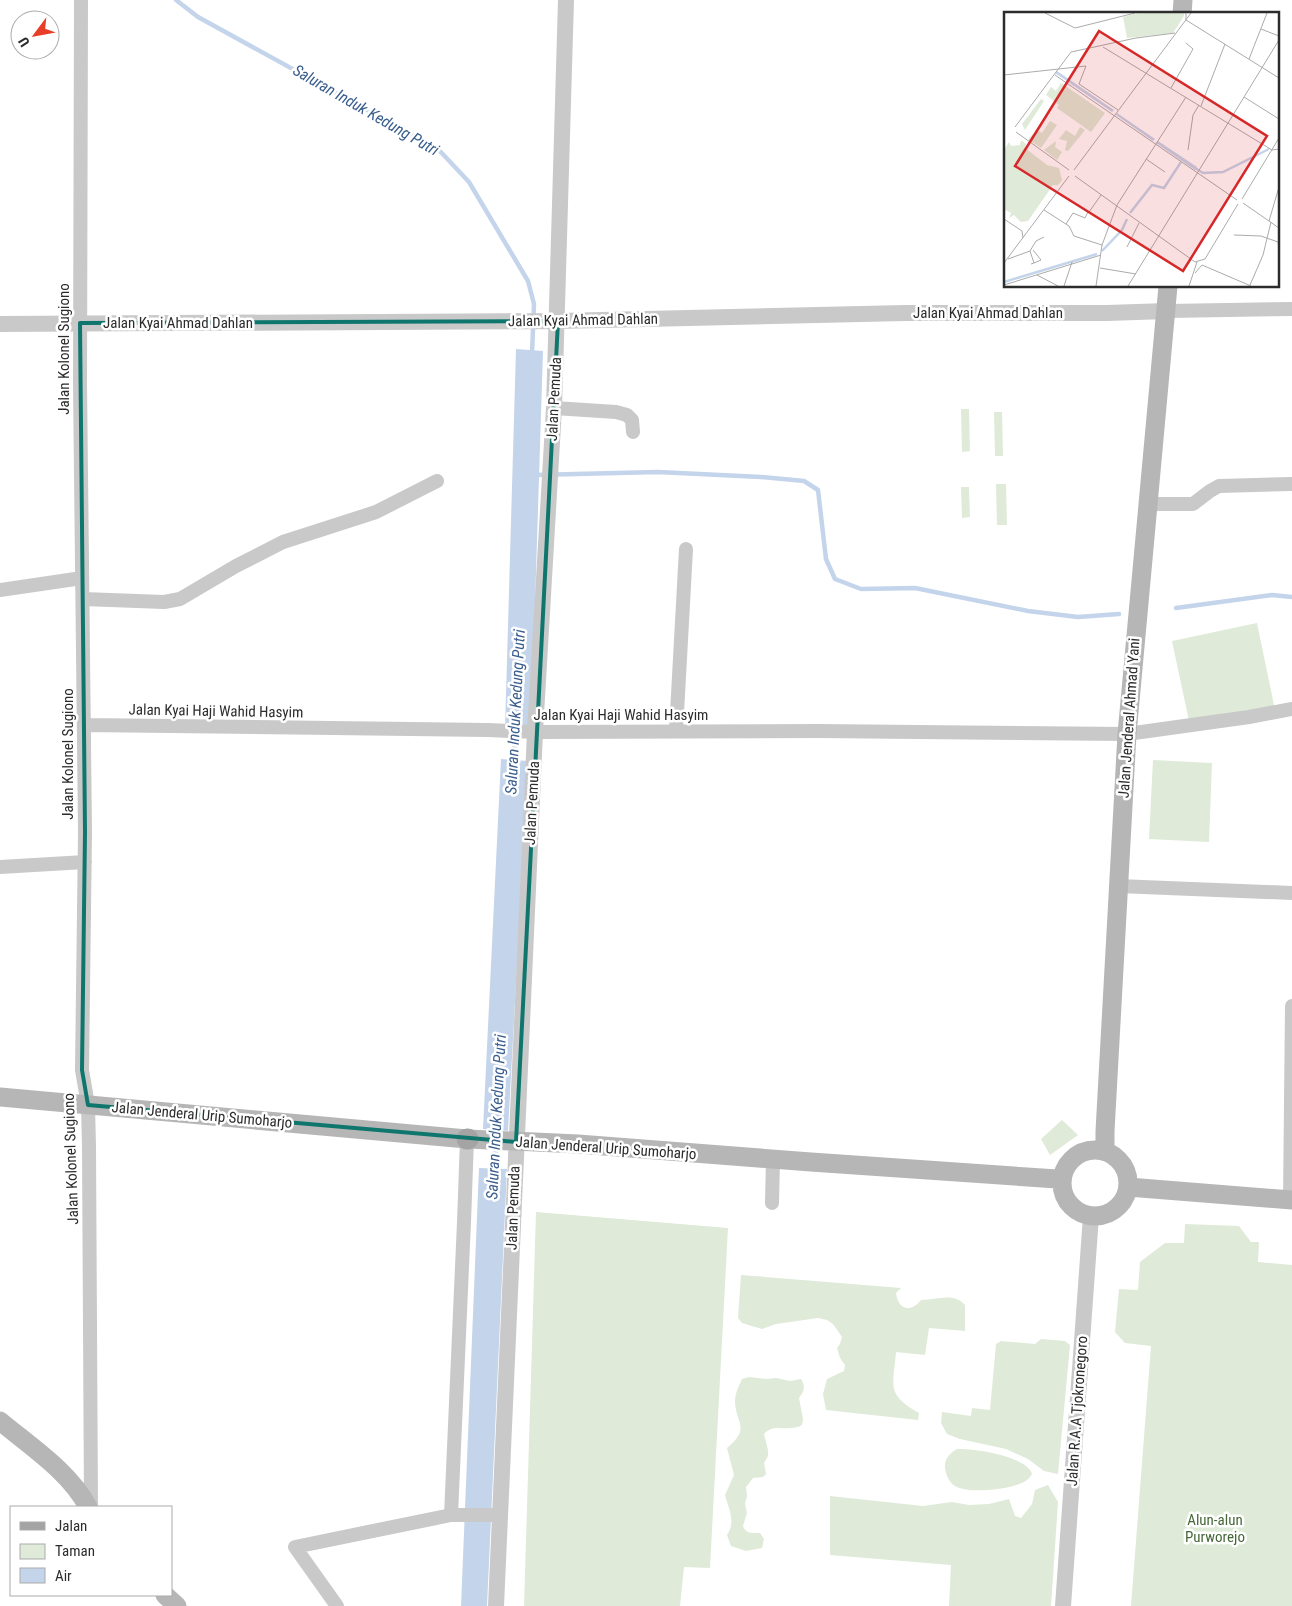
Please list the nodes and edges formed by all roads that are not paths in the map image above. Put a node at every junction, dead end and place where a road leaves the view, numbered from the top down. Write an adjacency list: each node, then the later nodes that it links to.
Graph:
1 (81, 0): 7 (street, Jalan Kolonel Sugiono)
2 (566, 0): 6 (street, Jalan Pemuda)
3 (1168, 288): 5 (main road, Jalan Jenderal Ahmad Yani)
4 (1292, 309): 5 (street)
5 (1166, 311): 6 (street, Jalan Kyai Ahmad Dahlan); 13 (main road, Jalan Jenderal Ahmad Yani)
6 (558, 321): 7 (street, Jalan Kyai Ahmad Dahlan); 9 (street, Jalan Pemuda)
7 (80, 323): 8 (street, Jalan Kyai Ahmad Dahlan); 15 (street, Jalan Kolonel Sugiono)
8 (0, 324)
9 (554, 408): 10 (street); 21 (street, Jalan Pemuda)
10 (633, 432)
11 (437, 481): 17 (street)
12 (1292, 484): 13 (street)
13 (1148, 504): 22 (main road, Jalan Jenderal Ahmad Yani)
14 (686, 549): 20 (street)
15 (82, 578): 16 (street); 17 (street, Jalan Kolonel Sugiono)
16 (0, 590)
17 (83, 599): 19 (street, Jalan Kolonel Sugiono)
18 (1292, 708): 22 (street, Jalan Kyai Haji Wahid Hasyim)
19 (85, 725): 21 (street, Jalan Kyai Haji Wahid Hasyim); 23 (street, Jalan Kolonel Sugiono)
20 (676, 731): 21 (street, Jalan Kyai Haji Wahid Hasyim); 22 (street, Jalan Kyai Haji Wahid Hasyim)
21 (535, 732): 31 (street, Jalan Pemuda)
22 (1127, 734): 25 (main road, Jalan Jenderal Ahmad Yani)
23 (85, 862): 24 (street); 29 (street, Jalan Kolonel Sugiono)
24 (0, 867)
25 (1118, 886): 26 (street); 32 (main road, Jalan Jenderal Ahmad Yani)
26 (1292, 893)
27 (1292, 1006): 36 (street)
28 (0, 1097): 29 (main road, Jalan Jenderal Urip Sumoharjo)
29 (88, 1105): 30 (main road, Jalan Jenderal Urip Sumoharjo); 41 (street, Jalan Kolonel Sugiono)
30 (467, 1139): 31 (main road, Jalan Jenderal Urip Sumoharjo); 42 (street)
31 (513, 1142): 33 (main road, Jalan Jenderal Urip Sumoharjo); 43 (street, Jalan Pemuda)
32 (1105, 1151): 34 (main road); 35 (main road)
33 (773, 1159): 34 (main road, Jalan Jenderal Urip Sumoharjo); 37 (street)
34 (1062, 1181): 38 (main road)
35 (1128, 1187): 36 (main road); 38 (main road)
36 (1291, 1200)
37 (772, 1203)
38 (1091, 1216): 48 (street, Jalan R.A.A Tjokronegoro)
39 (0, 1421): 40 (main road)
40 (89, 1506)
41 (90, 1506)
42 (455, 1514): 43 (street); 46 (street)
43 (496, 1514): 47 (street, Jalan Pemuda)
44 (166, 1596): 45 (main road)
45 (177, 1606)
46 (337, 1606)
47 (496, 1606)
48 (1063, 1606)

